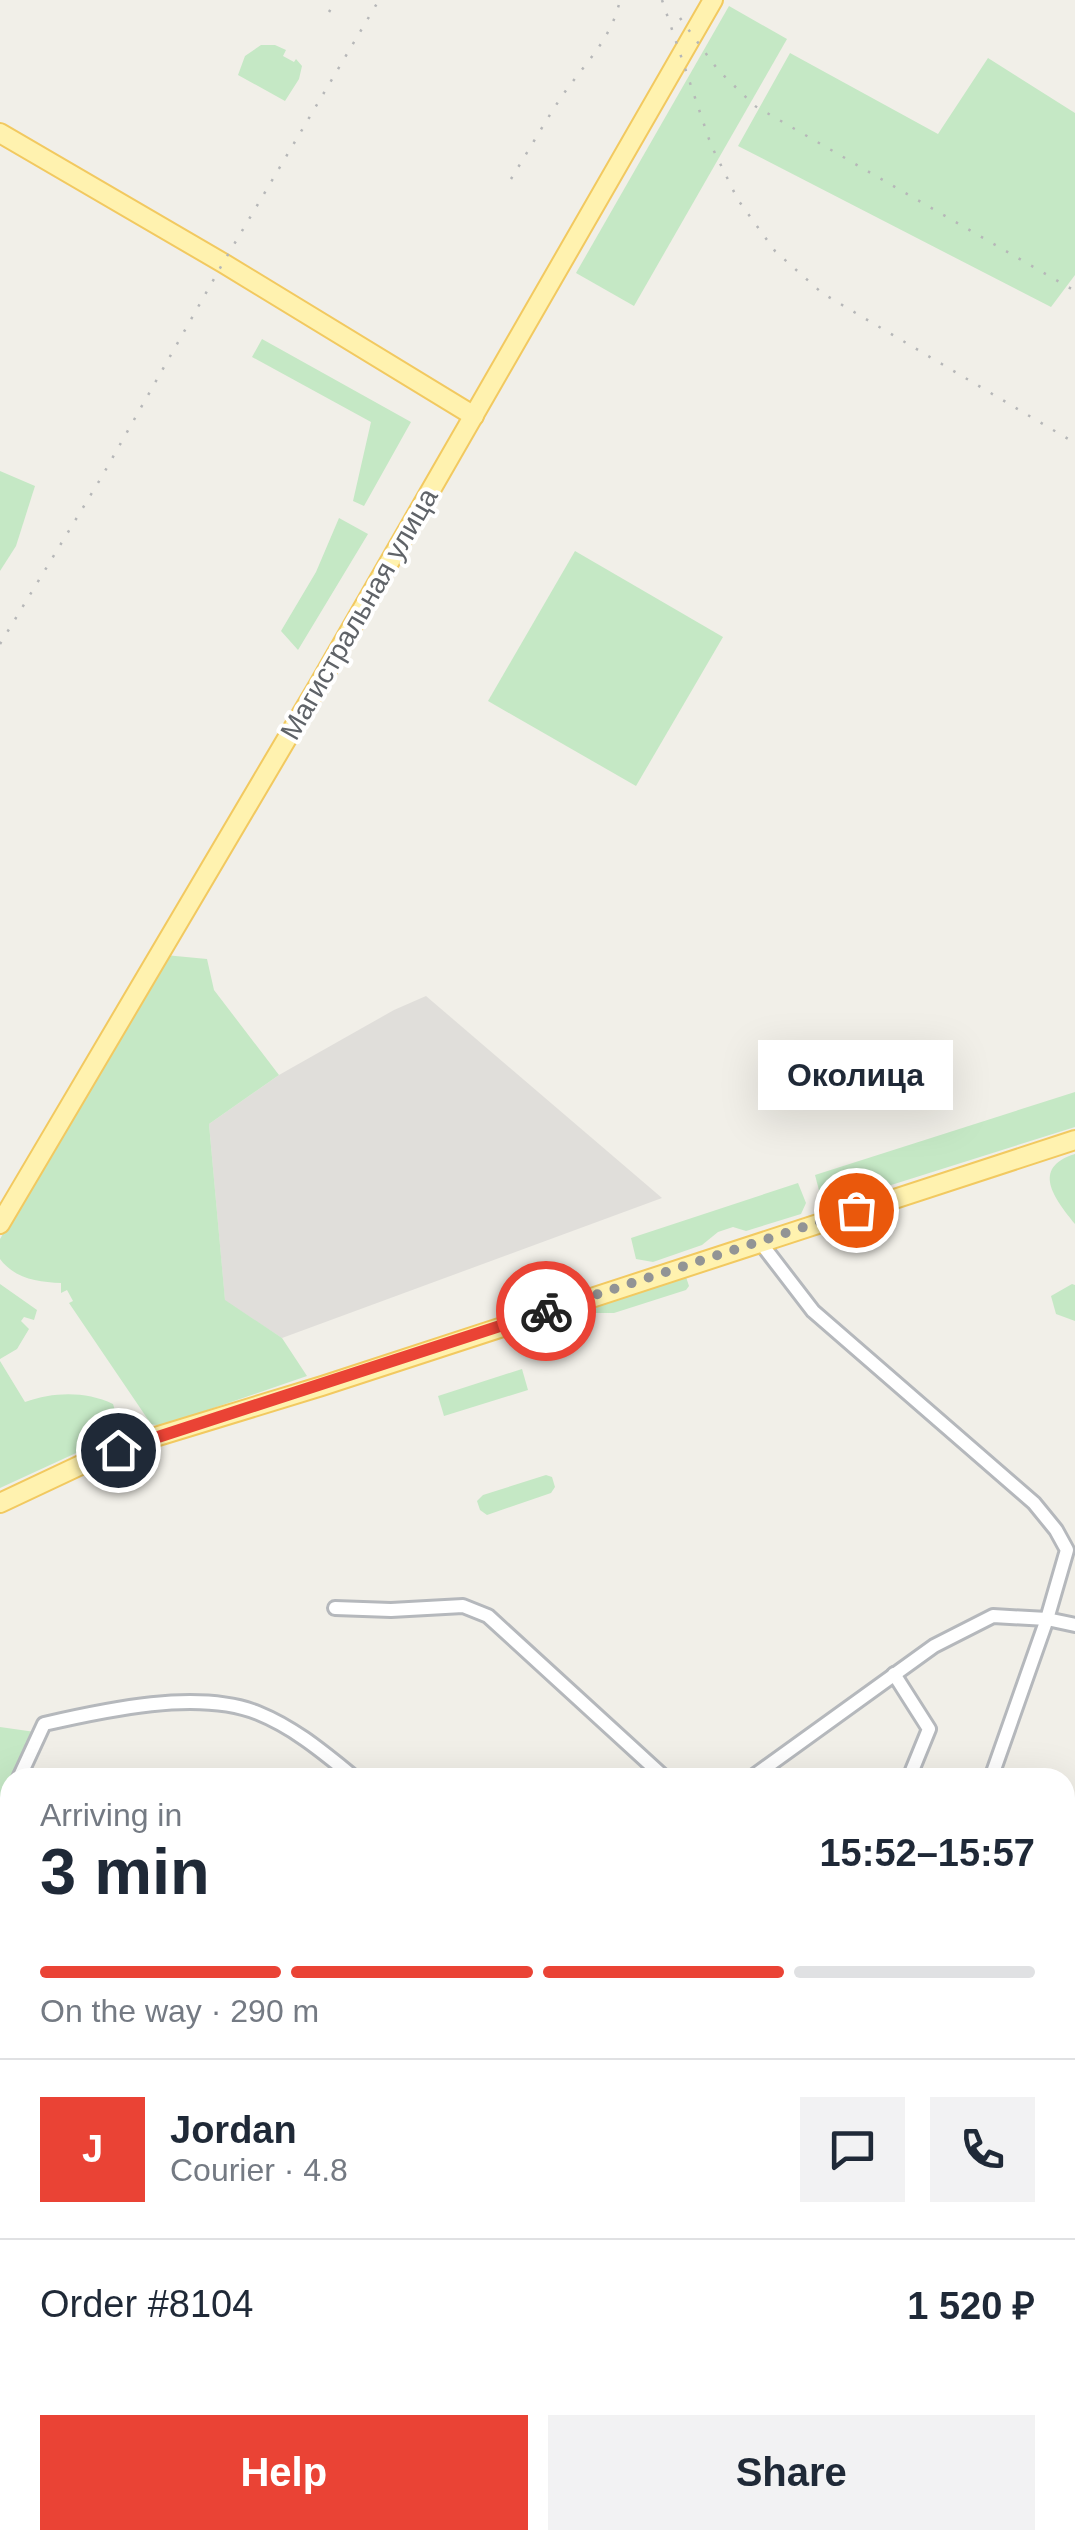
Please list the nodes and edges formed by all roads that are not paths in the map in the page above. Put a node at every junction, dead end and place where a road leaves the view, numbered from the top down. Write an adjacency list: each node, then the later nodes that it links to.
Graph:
1 (713, 0): 3 (main road, Магистральная улица)
2 (0, 133): 3 (main road)
3 (474, 416): 5 (main road, Магистральная улица)
4 (1075, 1140): 6 (main road)
5 (0, 1224)
6 (760, 1242): 7 (main road); 9 (street)
7 (0, 1503)
8 (335, 1608): 14 (street)
9 (1047, 1618): 10 (street); 11 (street); 17 (street)
10 (1075, 1625)
11 (894, 1674): 15 (street); 16 (street)
12 (24, 1768): 13 (street)
13 (342, 1768)
14 (654, 1768)
15 (765, 1768)
16 (912, 1768)
17 (996, 1768)

